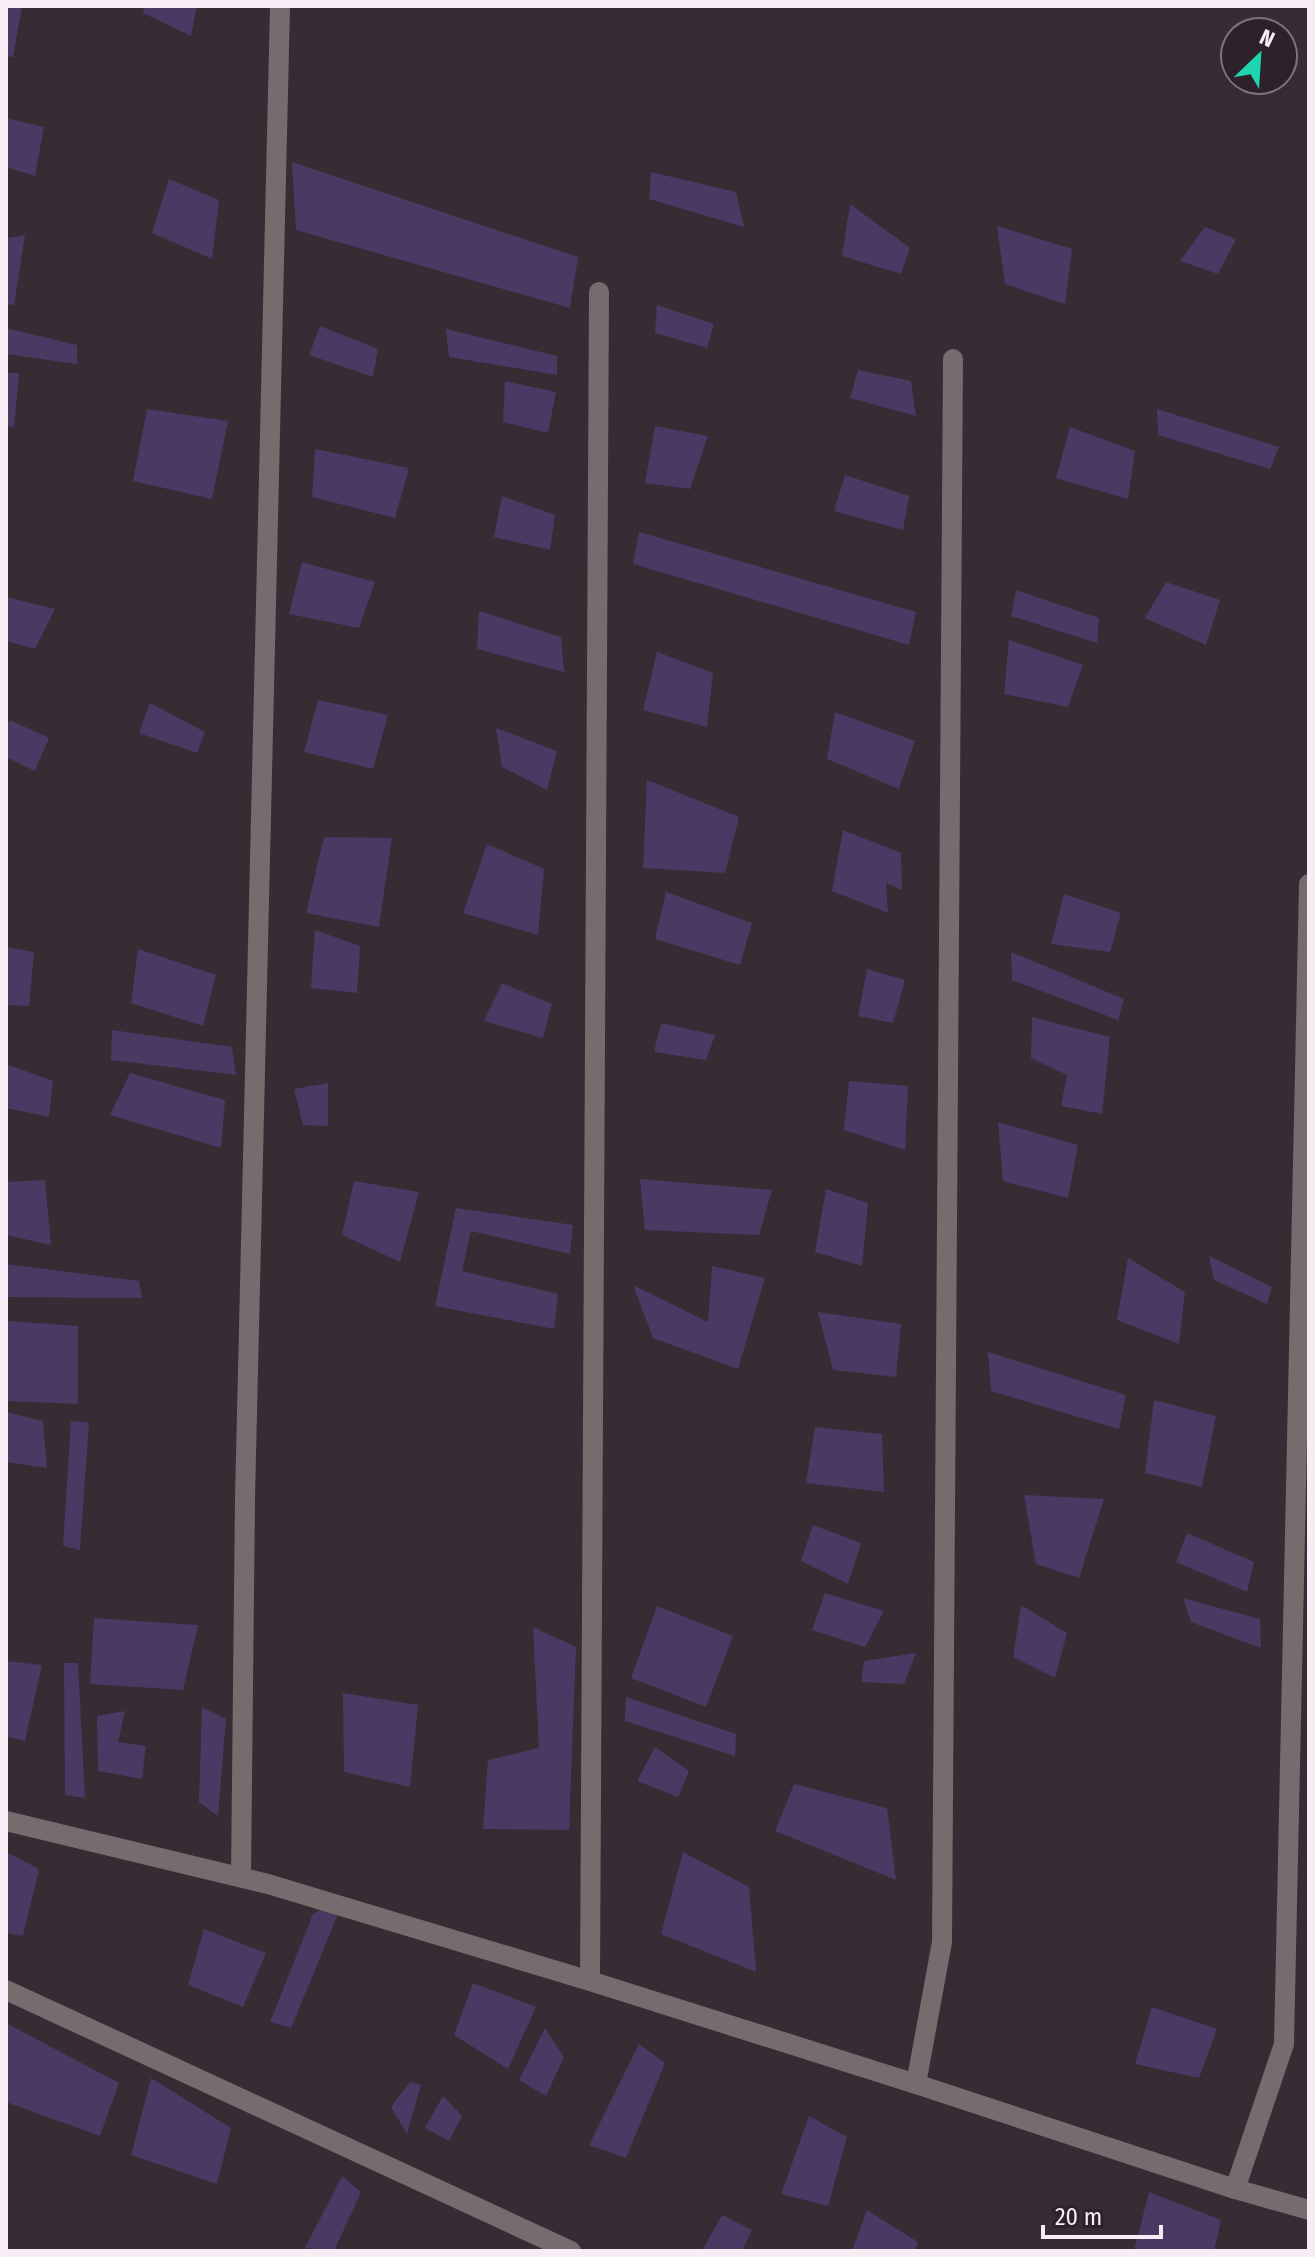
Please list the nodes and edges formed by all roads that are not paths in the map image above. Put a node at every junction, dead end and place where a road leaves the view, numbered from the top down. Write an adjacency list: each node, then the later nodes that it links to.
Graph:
1 (280, 7): 6 (street)
2 (599, 292): 7 (street)
3 (953, 359): 9 (street)
4 (1309, 884): 10 (street)
5 (6, 1821): 6 (street)
6 (241, 1876): 7 (street)
7 (590, 1981): 9 (street)
8 (6, 1990): 12 (street)
9 (916, 2084): 10 (street)
10 (1235, 2189): 11 (street)
11 (1309, 2210)
12 (571, 2251)

